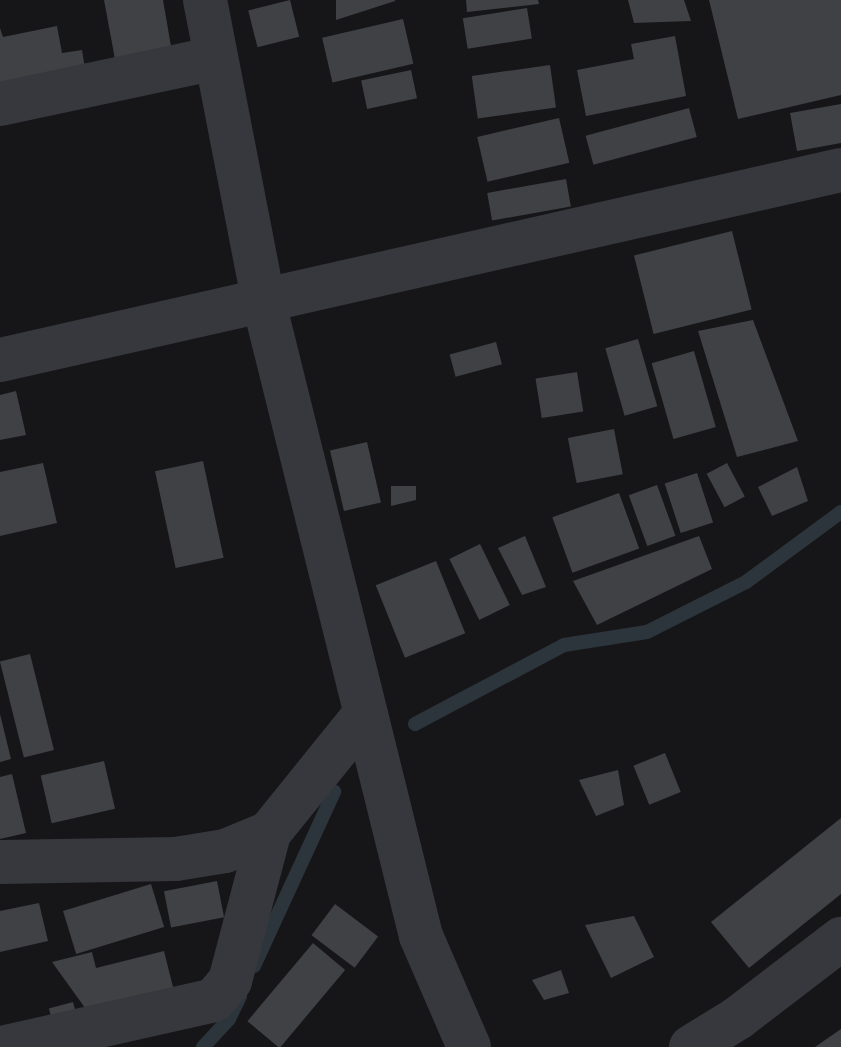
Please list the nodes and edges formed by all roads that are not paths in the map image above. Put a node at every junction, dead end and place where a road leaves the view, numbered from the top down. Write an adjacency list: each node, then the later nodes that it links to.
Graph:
1 (205, 0): 2 (street)
2 (216, 58): 3 (street); 5 (street)
3 (0, 104)
4 (841, 170): 5 (street)
5 (263, 299): 6 (street); 7 (street)
6 (0, 360)
7 (366, 713): 8 (street); 12 (street)
8 (269, 833): 9 (street); 11 (street)
9 (0, 862)
10 (841, 939): 13 (street)
11 (6, 1047)
12 (469, 1047)
13 (691, 1047)

